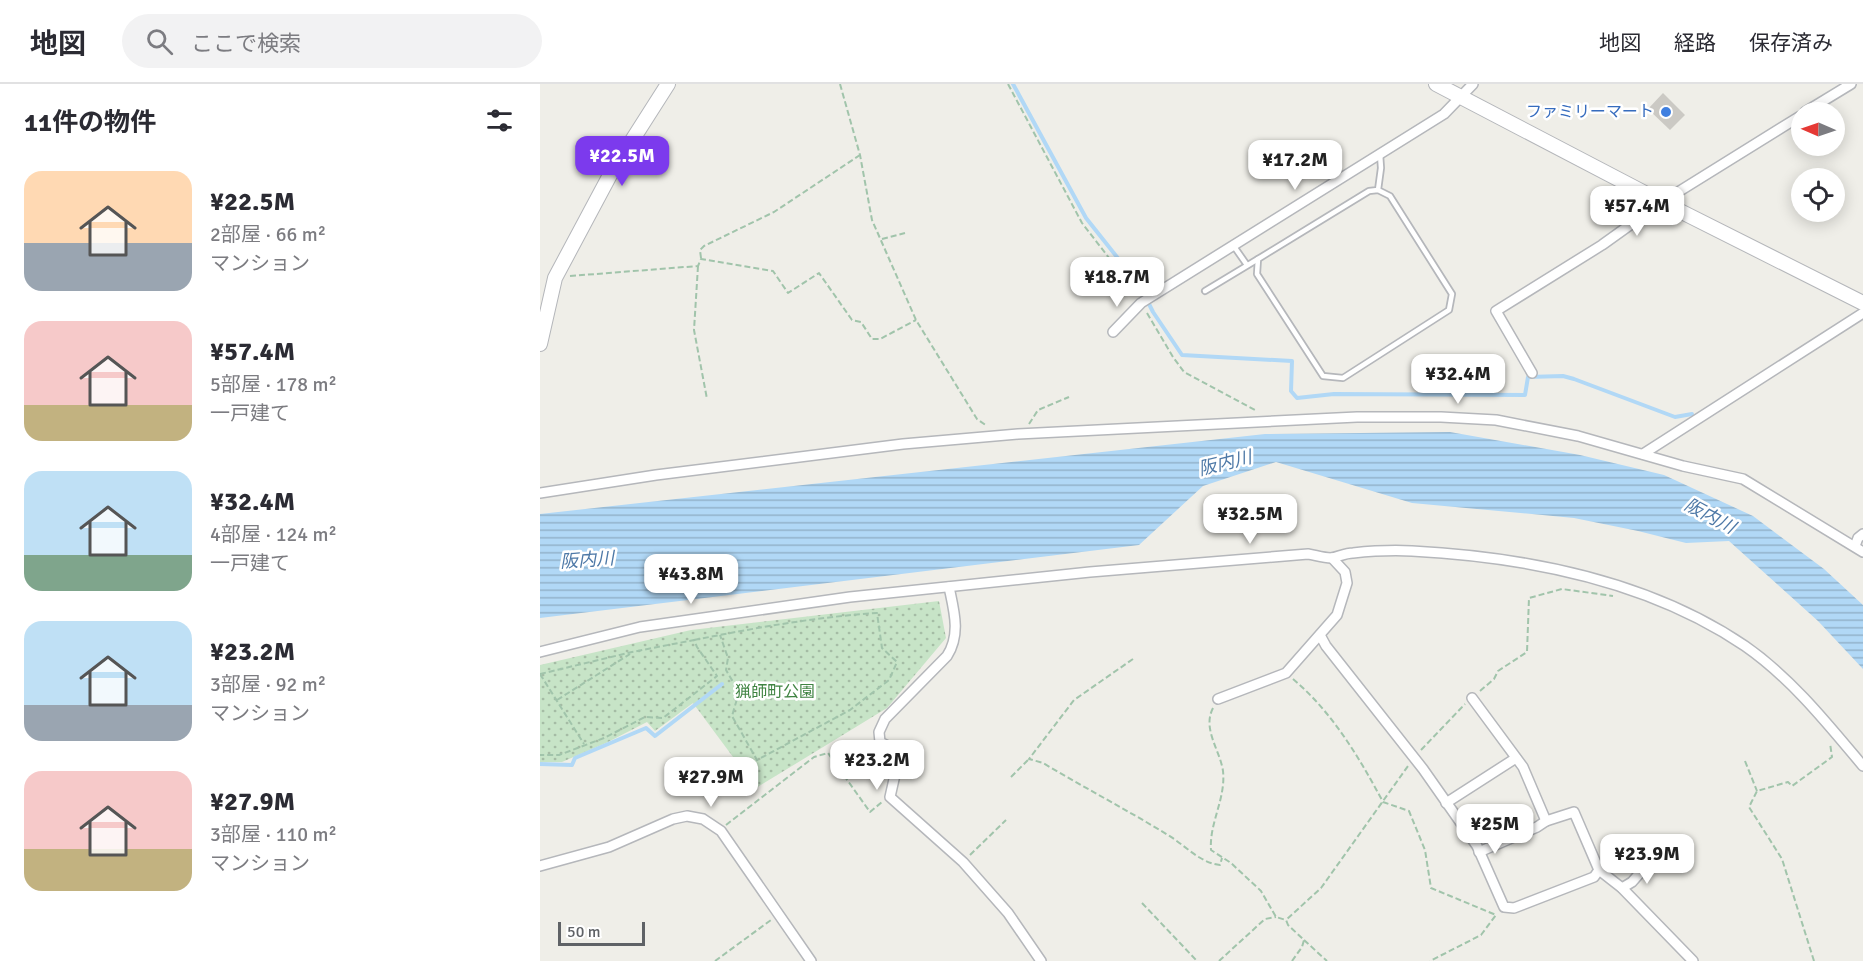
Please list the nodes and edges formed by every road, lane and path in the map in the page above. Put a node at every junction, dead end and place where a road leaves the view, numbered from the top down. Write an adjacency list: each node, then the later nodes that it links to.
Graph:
1 (668, 84): 21 (street)
2 (840, 84): 11 (path)
3 (1008, 84): 23 (path)
4 (1436, 84): 7 (street)
5 (1473, 84): 7 (street)
6 (1851, 84): 8 (street)
7 (1462, 97): 10 (street); 13 (street)
8 (1822, 102)
9 (1791, 121): 13 (street)
10 (1380, 154): 12 (lane); 16 (street)
11 (860, 155): 15 (path); 17 (path)
12 (1378, 190): 18 (lane); 18 (lane)
13 (1662, 202): 24 (street); 29 (street)
14 (905, 233): 15 (path)
15 (882, 239): 26 (path)
16 (1233, 245): 19 (lane); 23 (street)
17 (700, 259): 20 (path); 26 (path)
18 (1258, 259): 19 (lane)
19 (1247, 265): 22 (lane)
20 (698, 266): 21 (path); 31 (path)
21 (555, 278): 28 (street)
22 (1205, 291)
23 (1141, 303): 27 (street); 32 (path)
24 (1863, 303)
25 (1863, 313): 35 (street)
26 (916, 320): 33 (path)
27 (1113, 332)
28 (540, 344)
29 (1532, 373)
30 (1069, 397): 34 (path)
31 (706, 399)
32 (1267, 422): 34 (street); 35 (street)
33 (989, 427)
34 (1018, 434): 36 (street)
35 (1642, 454): 38 (street)
36 (540, 493)
37 (1863, 534): 38 (street)
38 (1859, 549)
39 (1332, 558): 40 (street); 43 (street); 53 (street)
40 (949, 587): 45 (street); 63 (street)
41 (1616, 596): 50 (path)
42 (720, 635): 42 (path); 44 (path)
43 (1320, 635): 48 (street); 56 (street)
44 (694, 640): 46 (path); 54 (path)
45 (540, 652)
46 (632, 652): 49 (path); 52 (path)
47 (1133, 658): 58 (path)
48 (1286, 673): 51 (street); 64 (path)
49 (540, 674): 52 (path)
50 (1472, 698): 56 (path); 57 (street)
51 (1218, 699): 70 (path)
52 (557, 700): 54 (path)
53 (1828, 725): 60 (street); 62 (path)
54 (584, 744): 55 (path)
55 (540, 755)
56 (1415, 758): 64 (path); 65 (street)
57 (1516, 758): 65 (street); 67 (street)
58 (1029, 759): 61 (path); 70 (path)
59 (1745, 761): 62 (path)
60 (1863, 766)
61 (1011, 777)
62 (1757, 791): 90 (path)
63 (890, 797): 68 (path); 72 (street)
64 (1383, 802): 79 (path); 88 (path)
65 (1446, 803): 69 (street)
66 (1006, 820): 72 (path)
67 (1546, 821): 69 (street); 74 (street)
68 (721, 831): 73 (street); 77 (street)
69 (1479, 852): 74 (street)
70 (1222, 858): 78 (path)
71 (1653, 858): 75 (street)
72 (963, 862): 83 (street)
73 (540, 866)
74 (1599, 870): 75 (street)
75 (1622, 888): 89 (street)
76 (1142, 903): 84 (path)
77 (779, 916): 81 (path); 82 (street)
78 (1276, 916): 79 (path); 85 (path)
79 (1286, 920): 80 (path)
80 (1304, 940): 86 (path); 87 (path)
81 (715, 961)
82 (811, 961)
83 (1041, 961)
84 (1197, 961)
85 (1219, 961)
86 (1292, 961)
87 (1327, 961)
88 (1430, 961)
89 (1693, 961)
90 (1814, 961)

